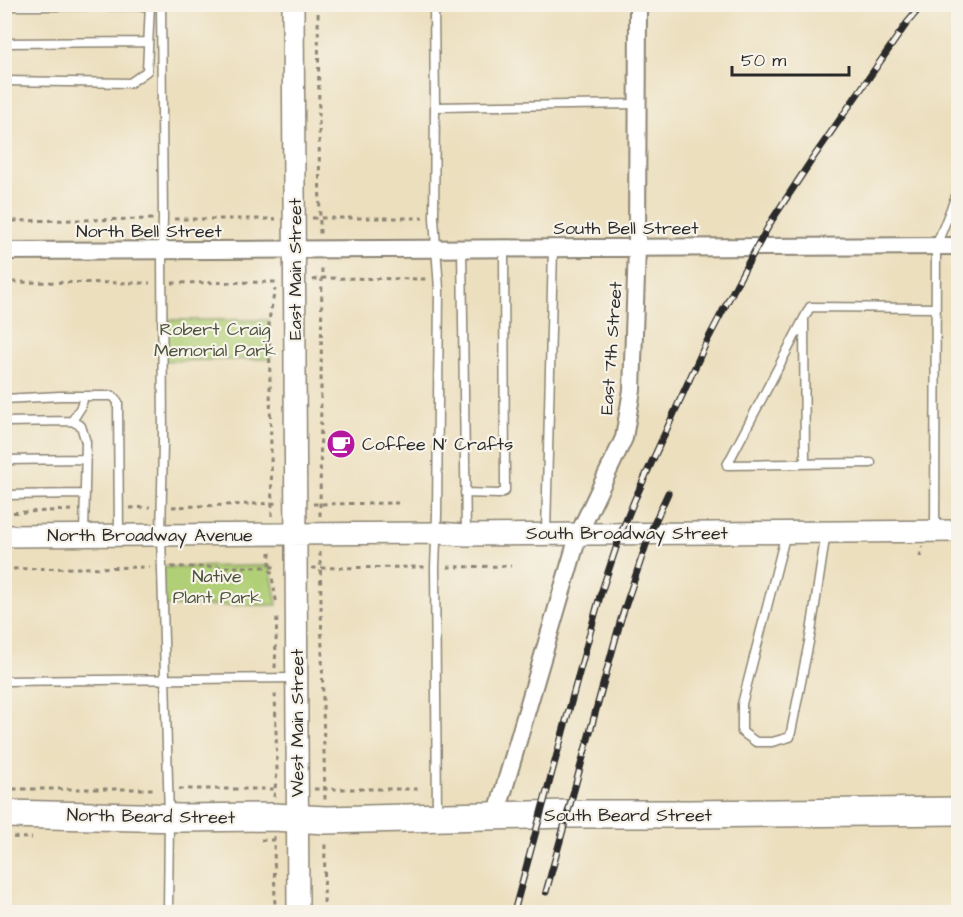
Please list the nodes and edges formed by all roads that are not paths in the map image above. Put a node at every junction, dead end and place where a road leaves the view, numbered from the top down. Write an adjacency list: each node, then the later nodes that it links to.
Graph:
1 (161, 4): 20 (lane)
2 (293, 4): 21 (street, East Main Street)
3 (434, 4): 11 (lane)
4 (638, 4): 10 (street, East 7th Street)
5 (150, 5): 6 (lane); 7 (lane)
6 (4, 6)
7 (148, 42): 8 (lane); 9 (lane)
8 (4, 43)
9 (4, 81)
10 (638, 104): 11 (lane); 17 (street, East 7th Street)
11 (435, 107): 18 (lane)
12 (958, 191): 13 (lane)
13 (936, 246): 14 (street, South Bell Street); 17 (street, South Bell Street); 23 (lane)
14 (958, 246)
15 (504, 248): 16 (street, South Bell Street); 19 (street, South Bell Street); 33 (lane)
16 (553, 248): 17 (street, South Bell Street); 43 (lane)
17 (637, 248): 40 (street, East 7th Street)
18 (436, 249): 19 (street, South Bell Street); 21 (street, South Bell Street); 39 (lane)
19 (462, 249): 33 (lane)
20 (162, 250): 21 (street, North Bell Street); 22 (street, North Bell Street); 46 (lane)
21 (295, 250): 42 (street, East Main Street)
22 (4, 251)
23 (935, 308): 24 (lane); 36 (lane)
24 (804, 318): 32 (lane); 32 (lane)
25 (84, 396): 26 (lane); 27 (lane); 45 (lane)
26 (4, 399)
27 (72, 421): 28 (lane); 29 (lane)
28 (4, 422)
29 (85, 459): 30 (lane); 34 (lane)
30 (4, 460)
31 (871, 463): 32 (lane)
32 (806, 464)
33 (465, 493): 47 (lane)
34 (84, 494): 35 (lane); 44 (lane)
35 (4, 495)
36 (935, 531): 37 (street, South Broadway Street); 38 (street, South Broadway Street)
37 (958, 531)
38 (826, 532): 41 (street, South Broadway Street); 41 (lane)
39 (437, 533): 42 (street, South Broadway Street); 47 (street, South Broadway Street); 57 (lane)
40 (579, 533): 41 (street, South Broadway Street); 43 (street, South Broadway Street); 54 (street, East 7th Street)
41 (786, 533)
42 (296, 534): 46 (street, North Broadway Avenue); 49 (street, West Main Street)
43 (546, 534): 47 (street, South Broadway Street)
44 (84, 535): 45 (street, North Broadway Avenue); 48 (street, North Broadway Avenue)
45 (119, 535): 46 (street, North Broadway Avenue)
46 (161, 535): 50 (lane)
47 (466, 535)
48 (4, 536)
49 (297, 678): 50 (lane); 56 (street, West Main Street)
50 (165, 679): 51 (lane); 55 (lane)
51 (4, 681)
52 (958, 811): 54 (main road, South Beard Street)
53 (4, 814): 55 (main road, North Beard Street)
54 (496, 816): 57 (main road, South Beard Street)
55 (169, 818): 56 (main road, North Beard Street); 58 (lane)
56 (286, 818): 57 (main road, South Beard Street); 59 (street, West Main Street)
57 (437, 818)
58 (168, 912)
59 (298, 912)

